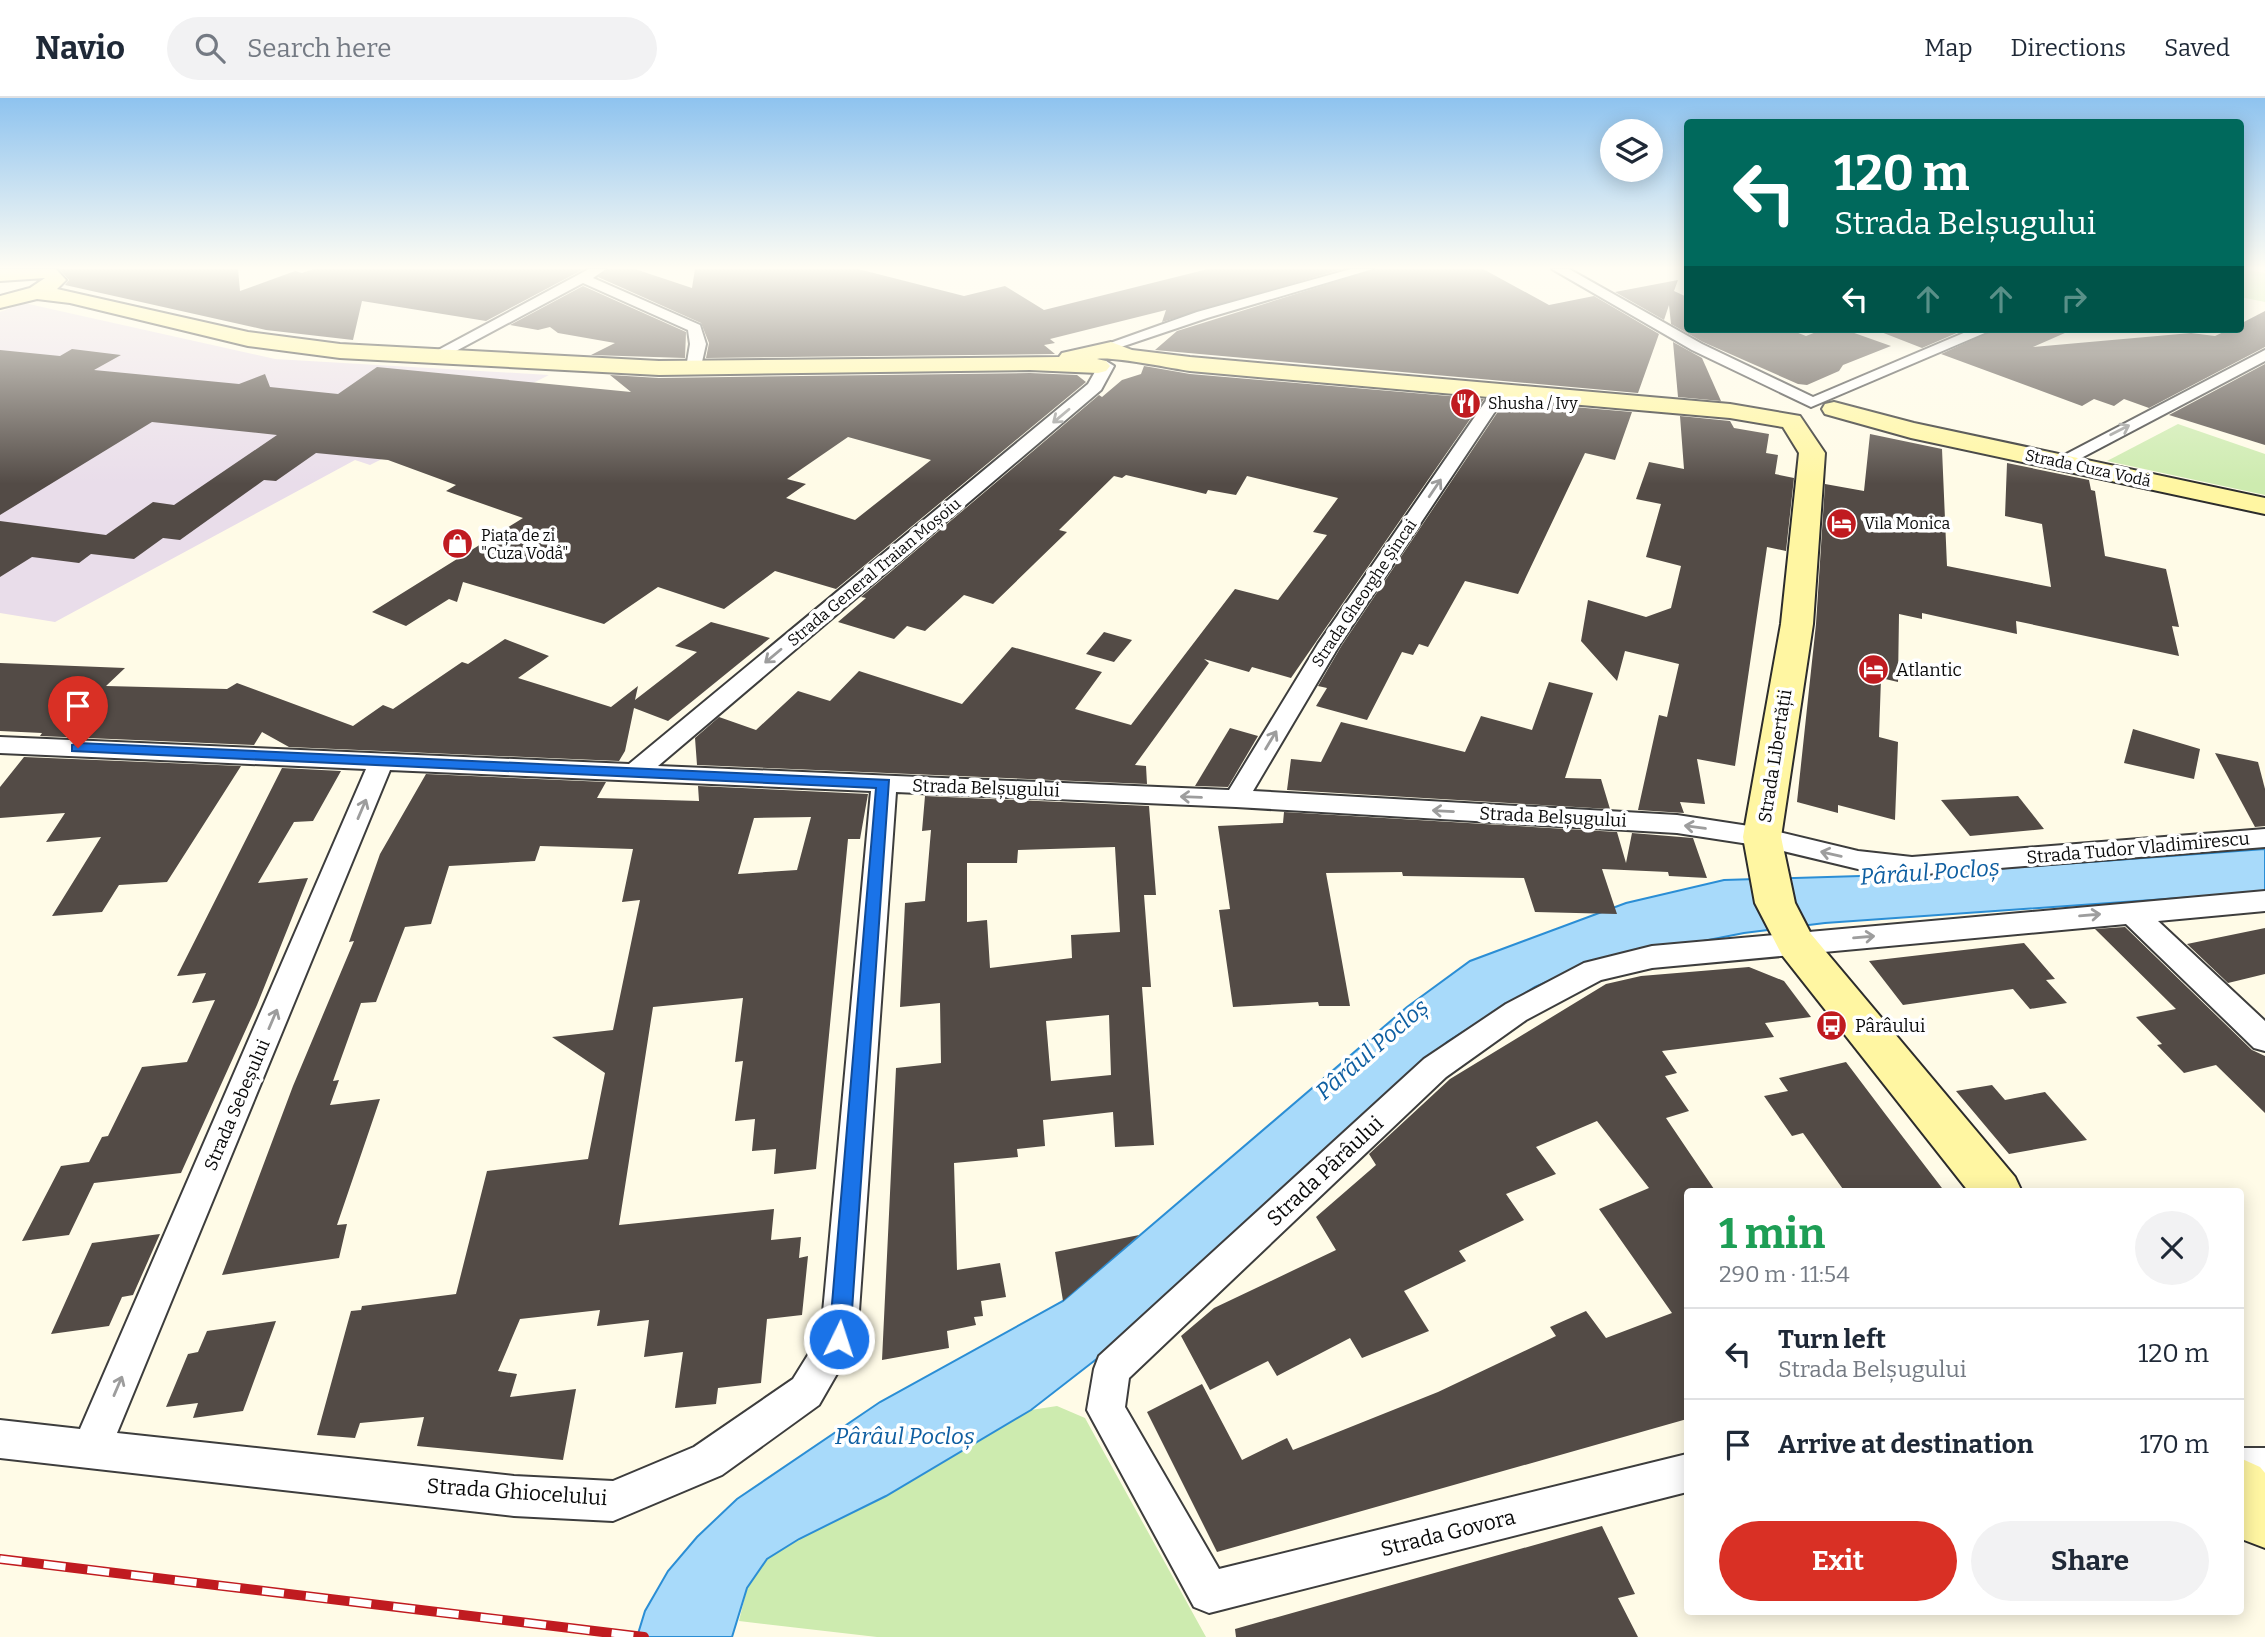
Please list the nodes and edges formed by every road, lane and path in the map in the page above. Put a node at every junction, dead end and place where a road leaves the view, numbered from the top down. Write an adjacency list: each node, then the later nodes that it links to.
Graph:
1 (258, 341): 8 (main road)
2 (464, 341): 8 (street)
3 (697, 341): 10 (street)
4 (1137, 341): 9 (street)
5 (1686, 341): 12 (street)
6 (1964, 341): 13 (street)
7 (2265, 355): 15 (street, one-way to 7)
8 (435, 356): 10 (main road)
9 (1109, 358): 10 (main road); 11 (main road); 19 (street, Strada General Traian Moșoiu, one-way to 19)
10 (694, 368)
11 (1500, 392): 12 (main road); 21 (street, Strada Gheorghe Șincai, one-way to 11)
12 (1782, 402): 13 (main road); 13 (main road); 14 (main road)
13 (1827, 413): 14 (main road); 15 (main road, Strada Cuza Vodă)
14 (1812, 453): 22 (main road, Strada Libertății)
15 (2060, 462): 16 (main road, Strada Cuza Vodă)
16 (2265, 506)
17 (0, 745): 18 (street, Strada Belșugului)
18 (382, 760): 19 (street, Strada Belșugului); 30 (street, Strada Sebeșului, one-way to 18)
19 (635, 772): 20 (street, Strada Belșugului)
20 (884, 783): 21 (street, Strada Belșugului, one-way to 20); 30 (street, Strada Ghiocelului)
21 (1236, 799): 22 (street, Strada Belșugului, one-way to 21)
22 (1762, 837): 23 (street, Strada Tudor Vladimirescu, one-way to 22); 26 (main road, Strada Libertății)
23 (2265, 838)
24 (2265, 901): 25 (street)
25 (2130, 911): 26 (street, one-way to 25); 27 (street)
26 (1793, 939): 28 (main road, Strada Libertății); 36 (street, Strada Pârâului)
27 (2265, 1039)
28 (1995, 1188)
29 (0, 1439): 30 (street, Strada Ghiocelului)
30 (91, 1449)
31 (2244, 1467): 32 (street)
32 (2265, 1467)
33 (1684, 1475): 36 (street, Strada Govora)
34 (2244, 1492): 35 (main road)
35 (2265, 1519)
36 (1209, 1592)

